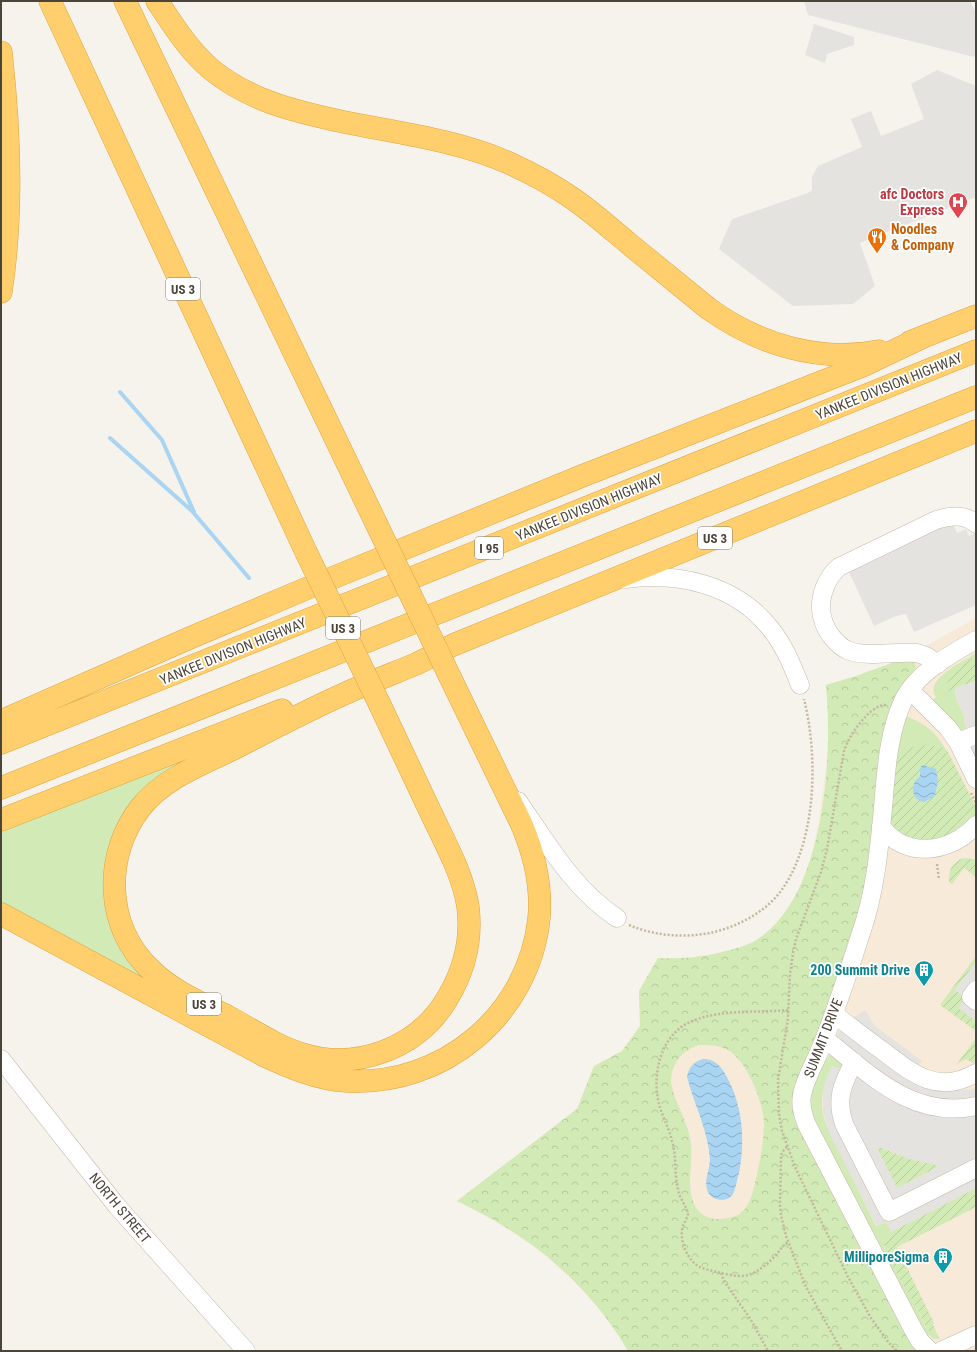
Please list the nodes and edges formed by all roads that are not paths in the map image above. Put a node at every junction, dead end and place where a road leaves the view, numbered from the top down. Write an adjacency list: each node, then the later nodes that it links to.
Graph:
1 (50, 1): 14 (highway, US 3, bridge)
2 (125, 1): 22 (highway, bridge)
3 (157, 1): 7 (highway)
4 (1, 52): 5 (highway)
5 (1, 292)
6 (976, 316): 7 (highway)
7 (923, 337): 18 (highway)
8 (976, 351): 21 (highway, YANKEE DIVISION HIGHWAY / I 95)
9 (976, 397): 24 (highway)
10 (976, 431): 12 (highway, US 3)
11 (976, 524): 15 (street)
12 (603, 584): 14 (highway, US 3); 16 (street)
13 (976, 640): 15 (street, SUMMIT DRIVE)
14 (453, 645): 25 (highway)
15 (938, 664): 17 (street, SUMMIT DRIVE)
16 (800, 685)
17 (910, 690): 20 (street); 27 (street, SUMMIT DRIVE)
18 (1, 721)
19 (976, 735): 20 (street)
20 (958, 742): 23 (street)
21 (1, 743)
22 (490, 757): 28 (highway); 29 (street)
23 (976, 779)
24 (1, 788)
25 (1, 820)
26 (976, 825): 27 (street)
27 (881, 826): 32 (street, SUMMIT DRIVE)
28 (1, 914)
29 (617, 918)
30 (976, 990): 31 (street)
31 (976, 1001)
32 (834, 1014): 33 (street, SUMMIT DRIVE); 36 (street)
33 (825, 1039): 35 (street); 41 (street, SUMMIT DRIVE)
34 (1, 1059): 40 (street, NORTH STREET)
35 (854, 1062): 37 (street); 38 (street)
36 (976, 1073)
37 (976, 1106)
38 (976, 1168)
39 (976, 1336): 42 (street)
40 (246, 1351)
41 (930, 1351)
42 (941, 1351)

